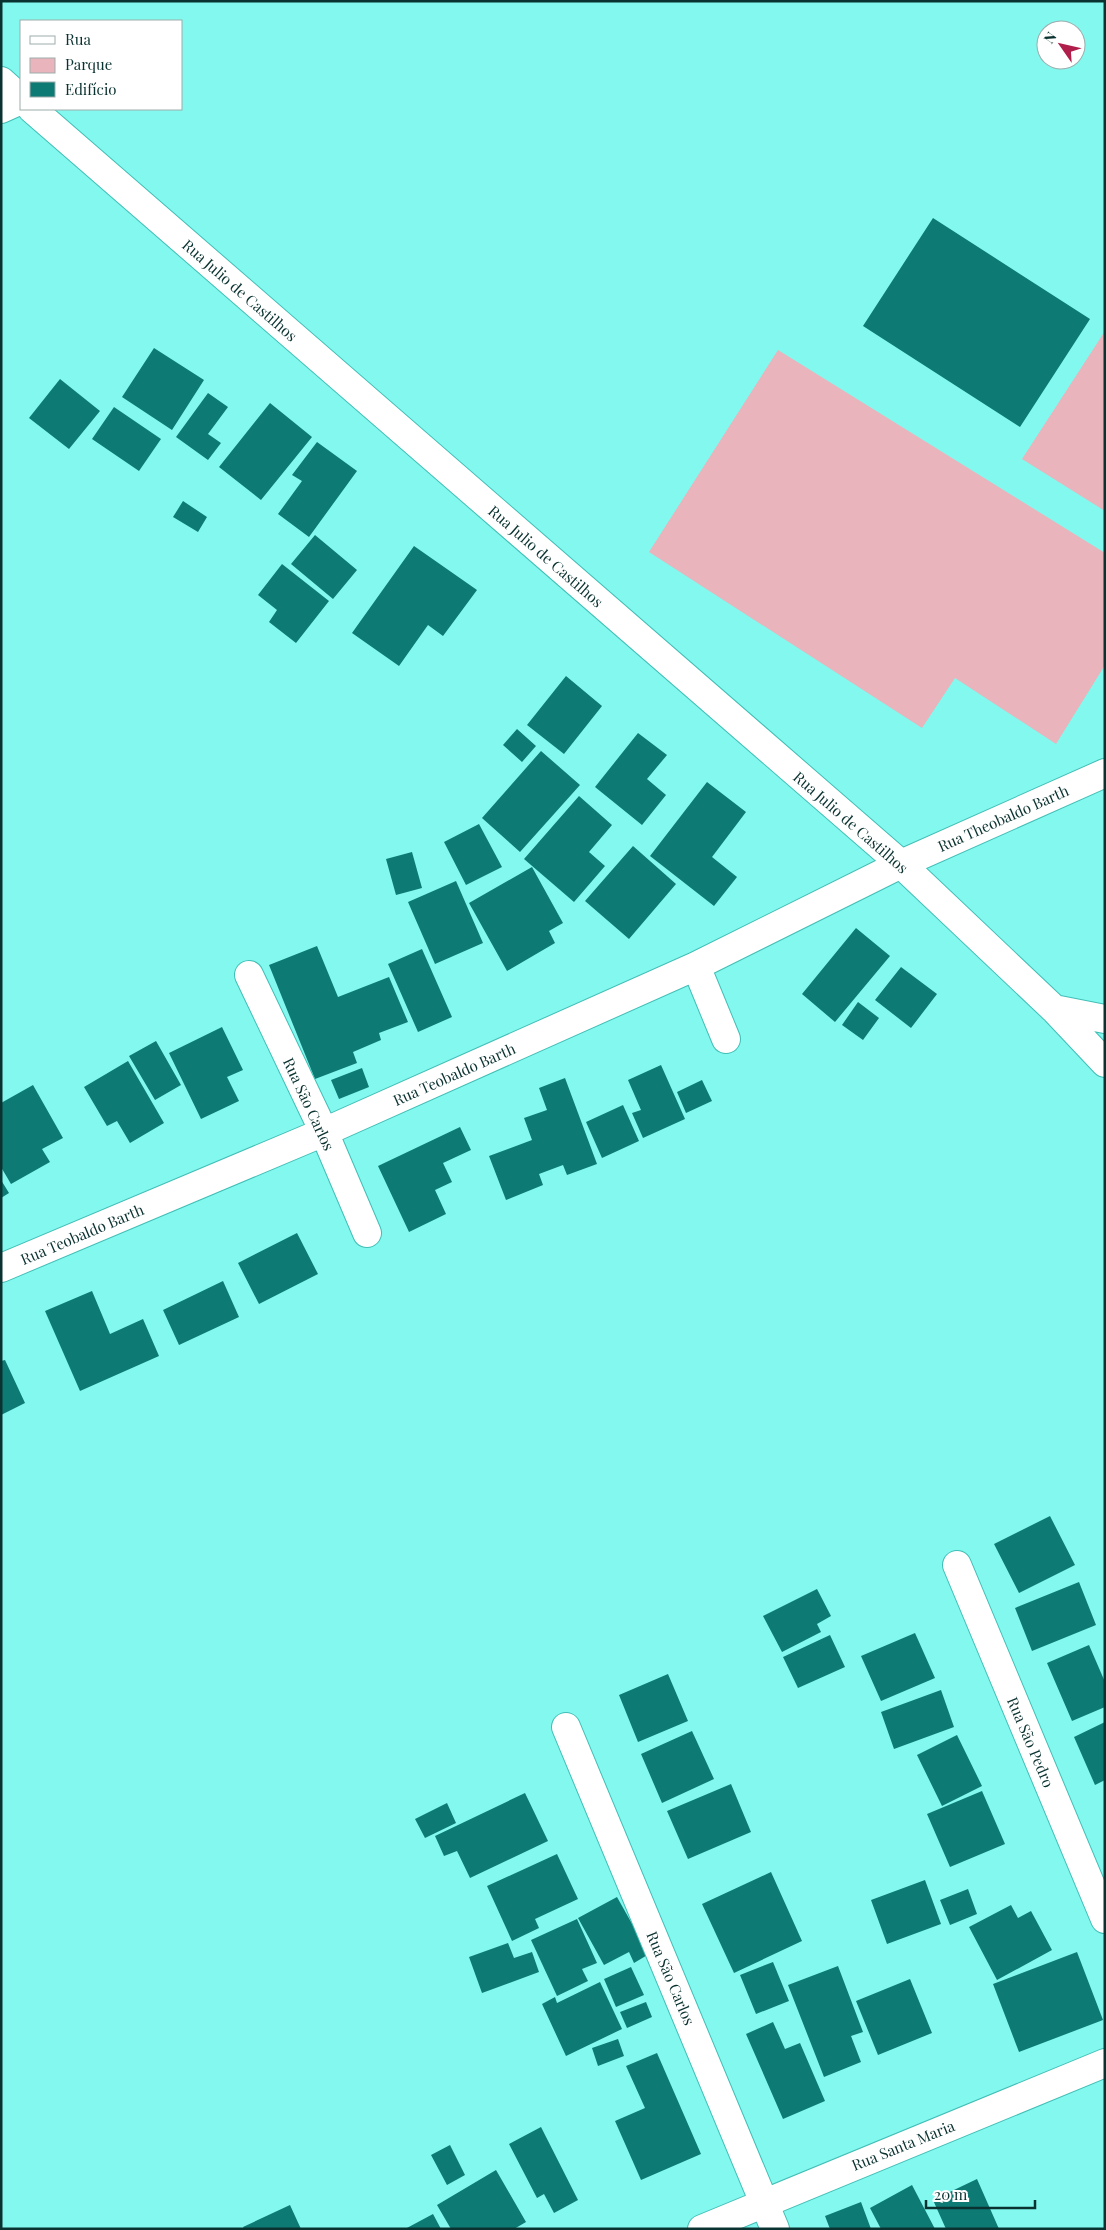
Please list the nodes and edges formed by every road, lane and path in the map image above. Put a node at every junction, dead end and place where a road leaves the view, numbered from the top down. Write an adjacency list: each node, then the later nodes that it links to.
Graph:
1 (1, 81): 2 (street)
2 (20, 99)
3 (20, 100): 4 (street)
4 (1, 109)
5 (33, 110): 7 (street, Rua Julio de Castilhos)
6 (1105, 772): 7 (street, Rua Theobaldo Barth)
7 (900, 864): 8 (street, Rua Teobaldo Barth); 10 (street, Rua Julio de Castilhos)
8 (696, 966): 12 (street); 15 (street, Rua Teobaldo Barth)
9 (249, 975): 15 (street, Rua São Carlos)
10 (1054, 1009): 11 (street); 13 (street, Rua Julio de Castilhos); 14 (street, Rua Julio de Castilhos)
11 (1105, 1020)
12 (726, 1039)
13 (1105, 1045)
14 (1105, 1063)
15 (324, 1132): 16 (street, Rua São Carlos); 17 (street, Rua Teobaldo Barth)
16 (367, 1233)
17 (1, 1268)
18 (957, 1565): 20 (street, Rua São Pedro)
19 (566, 1727): 22 (street, Rua São Carlos)
20 (1105, 1919)
21 (1105, 2063): 22 (street, Rua Santa Maria)
22 (765, 2202): 23 (street, Rua Santa Maria); 24 (street, Rua São Carlos)
23 (702, 2229)
24 (776, 2229)

